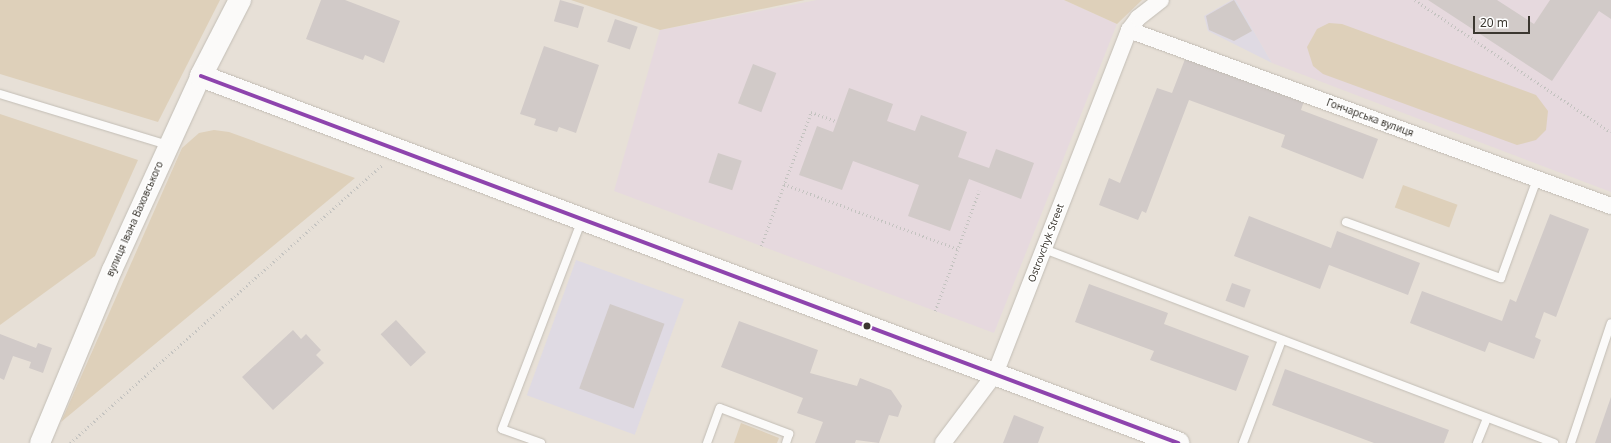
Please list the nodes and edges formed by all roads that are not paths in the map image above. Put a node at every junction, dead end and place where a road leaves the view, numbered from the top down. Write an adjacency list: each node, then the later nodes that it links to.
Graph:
1 (240, 0): 4 (main road, вулиця Івана Ваховського)
2 (1161, 0): 3 (street, Ostrovchyk Street)
3 (1129, 30): 7 (street, Гончарська вулиця); 11 (street, Ostrovchyk Street)
4 (202, 76): 6 (street, вулиця Івана Ваховського); 9 (main road)
5 (0, 94): 6 (lane)
6 (168, 145): 16 (street, вулиця Івана Ваховського)
7 (1537, 179): 8 (street, Гончарська вулиця); 10 (lane)
8 (1611, 206)
9 (582, 218): 14 (main road); 17 (lane)
10 (1346, 222)
11 (1044, 249): 13 (lane); 14 (street, Ostrovchyk Street)
12 (1611, 323): 25 (lane)
13 (1282, 340): 15 (lane); 22 (lane)
14 (995, 374): 20 (street, Ostrovchyk Street); 21 (main road)
15 (1487, 418): 23 (lane); 24 (lane)
16 (40, 443)
17 (541, 443)
18 (708, 443): 19 (lane)
19 (786, 443)
20 (943, 443)
21 (1178, 443)
22 (1243, 443)
23 (1477, 443)
24 (1554, 443)
25 (1571, 443)

